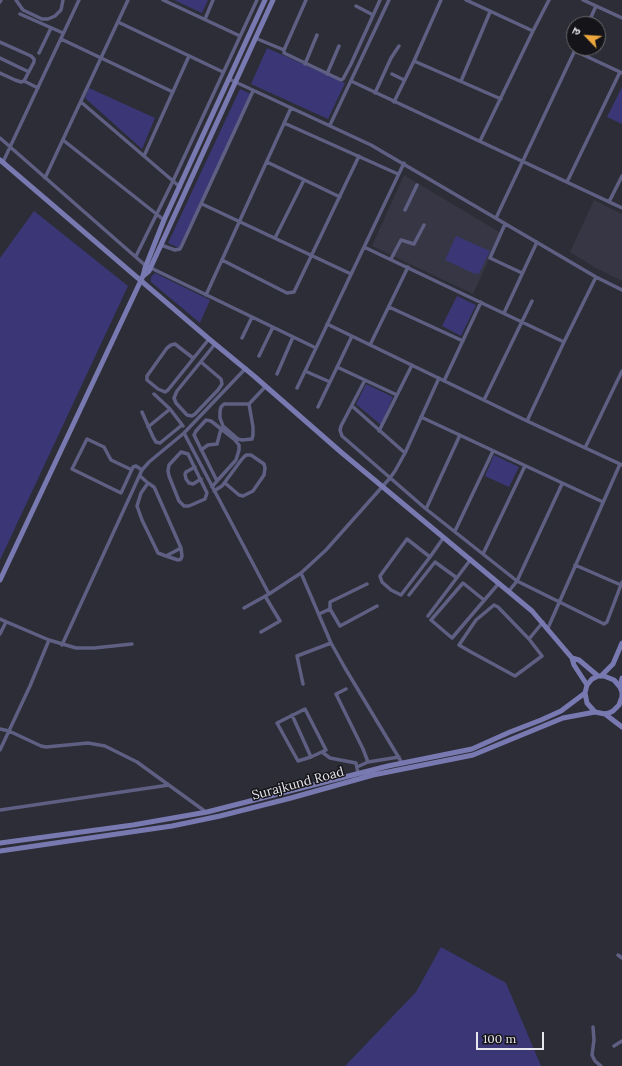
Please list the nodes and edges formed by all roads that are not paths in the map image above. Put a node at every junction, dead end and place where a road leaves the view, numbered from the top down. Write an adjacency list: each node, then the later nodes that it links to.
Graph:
1 (16, 0): 2 (street)
2 (63, 0)
3 (79, 0): 28 (street)
4 (128, 0): 25 (street)
5 (163, 0): 24 (street)
6 (213, 0): 24 (street)
7 (257, 0): 30 (street)
8 (266, 0): 51 (street)
9 (273, 0): 31 (street)
10 (306, 0): 36 (street)
11 (380, 0): 21 (street)
12 (389, 0): 54 (street)
13 (441, 0): 43 (street)
14 (466, 0): 19 (street)
15 (549, 0): 27 (street)
16 (585, 0): 18 (street)
17 (356, 6): 21 (street)
18 (596, 6): 22 (street); 23 (street)
19 (490, 12): 27 (street); 55 (street)
20 (20, 14): 26 (street)
21 (373, 15): 49 (street)
22 (592, 16)
23 (622, 18)
24 (205, 19): 30 (street)
25 (118, 22): 38 (street); 42 (street)
26 (51, 28): 28 (street); 37 (street)
27 (533, 31): 61 (street)
28 (63, 33): 32 (street)
29 (317, 35): 44 (street)
30 (240, 36): 46 (street)
31 (255, 38): 36 (street); 56 (street)
32 (61, 39): 42 (street); 57 (street)
33 (0, 42): 45 (street)
34 (338, 46): 49 (street)
35 (400, 46): 60 (street)
36 (284, 50): 44 (street)
37 (39, 53)
38 (189, 56): 46 (street); 59 (street)
39 (573, 56): 79 (street)
40 (590, 56): 47 (street)
41 (0, 58): 45 (street)
42 (101, 58): 59 (street); 62 (street)
43 (414, 60): 52 (street); 55 (street)
44 (305, 64): 49 (street)
45 (29, 72): 53 (street)
46 (223, 72): 64 (street)
47 (621, 72): 86 (street)
48 (0, 73): 53 (street)
49 (327, 74)
50 (392, 74): 52 (street)
51 (230, 80): 56 (street); 65 (street)
52 (404, 80): 63 (street)
53 (24, 81): 57 (street)
54 (350, 81): 60 (street); 68 (street)
55 (461, 81): 61 (street)
56 (235, 82): 58 (street); 102 (street)
57 (38, 88): 74 (street)
58 (253, 91): 66 (street); 91 (street)
59 (173, 92): 75 (street)
60 (375, 93): 63 (street)
61 (501, 99): 72 (street)
62 (81, 102): 70 (street); 75 (street)
63 (394, 102): 72 (street)
64 (209, 103): 65 (street); 71 (street)
65 (217, 106): 73 (street)
66 (291, 108): 67 (street); 68 (street)
67 (284, 123): 76 (street); 78 (street)
68 (330, 125): 80 (street)
69 (0, 138): 74 (street)
70 (63, 140): 83 (street); 94 (street)
71 (192, 140): 73 (street); 85 (street)
72 (480, 141): 79 (street)
73 (199, 145): 88 (street)
74 (10, 147): 77 (street); 83 (street)
75 (144, 156): 85 (street)
76 (359, 156): 81 (street); 89 (street)
77 (1, 161): 113 (street)
78 (267, 162): 84 (street); 97 (street)
79 (524, 162): 86 (street); 95 (street)
80 (404, 163): 81 (street); 95 (street)
81 (398, 174): 103 (street)
82 (622, 176): 90 (street)
83 (45, 178): 104 (street)
84 (304, 180): 89 (street); 100 (street)
85 (173, 181): 88 (street); 94 (street)
86 (567, 182): 90 (street)
87 (417, 185): 93 (street)
88 (180, 187): 96 (street)
89 (340, 197): 105 (street)
90 (609, 202): 92 (street)
91 (202, 204): 97 (street); 102 (street)
92 (622, 208)
93 (405, 210)
94 (157, 215): 96 (street); 104 (street)
95 (496, 218): 98 (street)
96 (164, 220): 108 (street)
97 (240, 222): 100 (street); 106 (street)
98 (506, 224): 101 (street); 110 (street)
99 (424, 225): 107 (street)
100 (275, 238): 105 (street)
101 (537, 242): 110 (street); 112 (street)
102 (161, 245): 108 (street)
103 (364, 246): 107 (street); 111 (street)
104 (136, 256): 108 (street)
105 (312, 256): 106 (street); 111 (street)
106 (222, 260): 115 (street)
107 (391, 260): 109 (street)
108 (148, 267): 113 (street); 115 (street)
109 (408, 267): 117 (street); 118 (street)
110 (522, 273): 119 (street)
111 (351, 274): 122 (street)
112 (596, 277): 114 (street); 129 (street)
113 (142, 278): 127 (street); 199 (street)
114 (622, 290)
115 (206, 295): 120 (street)
116 (532, 301): 121 (street)
117 (481, 302): 119 (street); 128 (street)
118 (389, 307): 128 (street); 131 (street)
119 (504, 313): 121 (street)
120 (252, 317): 123 (street); 126 (street)
121 (521, 322): 129 (street); 150 (street)
122 (327, 324): 124 (street); 132 (street)
123 (273, 327): 125 (street); 133 (street)
124 (352, 336): 131 (street); 137 (street)
125 (293, 337): 132 (street); 141 (street)
126 (242, 338)
127 (208, 339): 130 (street); 134 (street)
128 (463, 341): 144 (street)
129 (564, 342): 157 (street)
130 (215, 344): 135 (street); 138 (street)
131 (370, 345): 136 (street)
132 (316, 348): 139 (street)
133 (259, 356)
134 (193, 358): 134 (street)
135 (201, 362): 135 (street)
136 (412, 365): 142 (street); 149 (street)
137 (337, 367): 143 (street); 145 (street)
138 (246, 368): 146 (street); 161 (street)
139 (305, 371): 145 (street); 147 (street)
140 (622, 371): 164 (street)
141 (277, 374)
142 (439, 378): 144 (street); 156 (street)
143 (365, 380): 149 (street); 152 (street)
144 (444, 381): 150 (street)
145 (330, 382): 153 (street)
146 (266, 386): 151 (street); 182 (street)
147 (297, 388)
148 (154, 394): 154 (street)
149 (397, 395): 162 (street)
150 (484, 400): 157 (street)
151 (249, 404): 151 (street)
152 (352, 406): 162 (street); 176 (street)
153 (318, 407)
154 (170, 409): 158 (street); 159 (street)
155 (142, 412): 159 (street)
156 (421, 417): 163 (street); 167 (street)
157 (527, 421): 164 (street)
158 (182, 425): 159 (street); 161 (street)
159 (148, 427)
160 (221, 429): 165 (street); 165 (street); 178 (street)
161 (185, 431): 171 (street); 173 (street)
162 (380, 432): 167 (street)
163 (460, 436): 166 (street); 186 (street)
164 (585, 448): 168 (street)
165 (201, 450): 178 (street)
166 (493, 451): 169 (street); 187 (street)
167 (405, 453): 176 (street)
168 (621, 465): 185 (street)
169 (525, 466): 181 (street); 190 (street)
170 (195, 467): 174 (street); 177 (street); 177 (street)
171 (202, 469): 174 (street); 183 (street)
172 (130, 470): 172 (street); 173 (street)
173 (142, 470): 175 (street)
174 (197, 472): 177 (street)
175 (140, 476): 179 (street); 225 (street)
176 (390, 478): 182 (street); 186 (street)
177 (201, 479)
178 (217, 481): 183 (street)
179 (148, 483): 189 (street); 191 (street)
180 (225, 483): 180 (street); 184 (street)
181 (562, 484): 185 (street); 200 (street)
182 (382, 486): 188 (street); 195 (street)
183 (212, 487): 184 (street)
184 (214, 491): 205 (street)
185 (603, 502): 194 (street)
186 (426, 508): 187 (street)
187 (454, 531): 190 (street)
188 (444, 537): 192 (street); 193 (street)
189 (181, 548): 191 (street); 191 (street)
190 (484, 554): 200 (street)
191 (166, 556)
192 (430, 557): 197 (street); 197 (street)
193 (471, 559): 198 (street); 201 (street)
194 (576, 565): 202 (street); 208 (street)
195 (301, 573): 205 (street); 212 (street)
196 (410, 573): 197 (street)
197 (415, 577)
198 (457, 578): 206 (street); 213 (street)
199 (0, 580)
200 (517, 581): 204 (street); 208 (street)
201 (499, 583): 204 (street); 207 (street)
202 (621, 583): 208 (street)
203 (367, 584): 211 (street)
204 (509, 591): 216 (street)
205 (267, 595): 210 (street); 218 (street)
206 (409, 595)
207 (484, 600): 207 (street)
208 (559, 603): 217 (street)
209 (377, 606): 211 (street)
210 (244, 608)
211 (330, 609): 212 (street)
212 (319, 614): 222 (street)
213 (428, 616)
214 (0, 619): 215 (street)
215 (6, 622): 219 (street); 221 (street)
216 (543, 622): 217 (street); 220 (street)
217 (548, 628): 226 (street)
218 (261, 632)
219 (0, 634)
220 (529, 639): 220 (street)
221 (49, 640): 225 (street); 240 (street)
222 (332, 643): 229 (street); 244 (street)
223 (622, 643): 227 (street)
224 (132, 644): 225 (street)
225 (62, 645)
226 (572, 658): 227 (street); 230 (street)
227 (600, 676): 230 (street); 231 (street)
228 (622, 678): 231 (street)
229 (303, 684)
230 (587, 685): 233 (street)
231 (620, 687): 234 (street)
232 (346, 689): 245 (street)
233 (585, 693): 235 (street); 246 (street, Surajkund Road)
234 (622, 698): 236 (street)
235 (595, 712): 236 (street); 253 (street, Surajkund Road)
236 (605, 714): 238 (street)
237 (292, 715): 242 (street); 243 (street); 243 (street)
238 (622, 727)
239 (0, 729): 240 (street)
240 (9, 731): 241 (street); 249 (street)
241 (0, 750)
242 (322, 752): 243 (street); 247 (street)
243 (311, 757)
244 (399, 757): 245 (street); 246 (street)
245 (368, 762): 247 (street)
246 (402, 763): 248 (street, Surajkund Road)
247 (357, 767): 248 (street)
248 (358, 773): 251 (street, Surajkund Road)
249 (169, 785): 250 (street); 251 (street)
250 (0, 810)
251 (207, 812): 252 (street, Surajkund Road)
252 (0, 843)
253 (0, 851)
254 (618, 955): 255 (street)
255 (622, 958)
256 (593, 1027): 259 (street)
257 (622, 1041): 258 (street)
258 (614, 1046)
259 (601, 1066)

